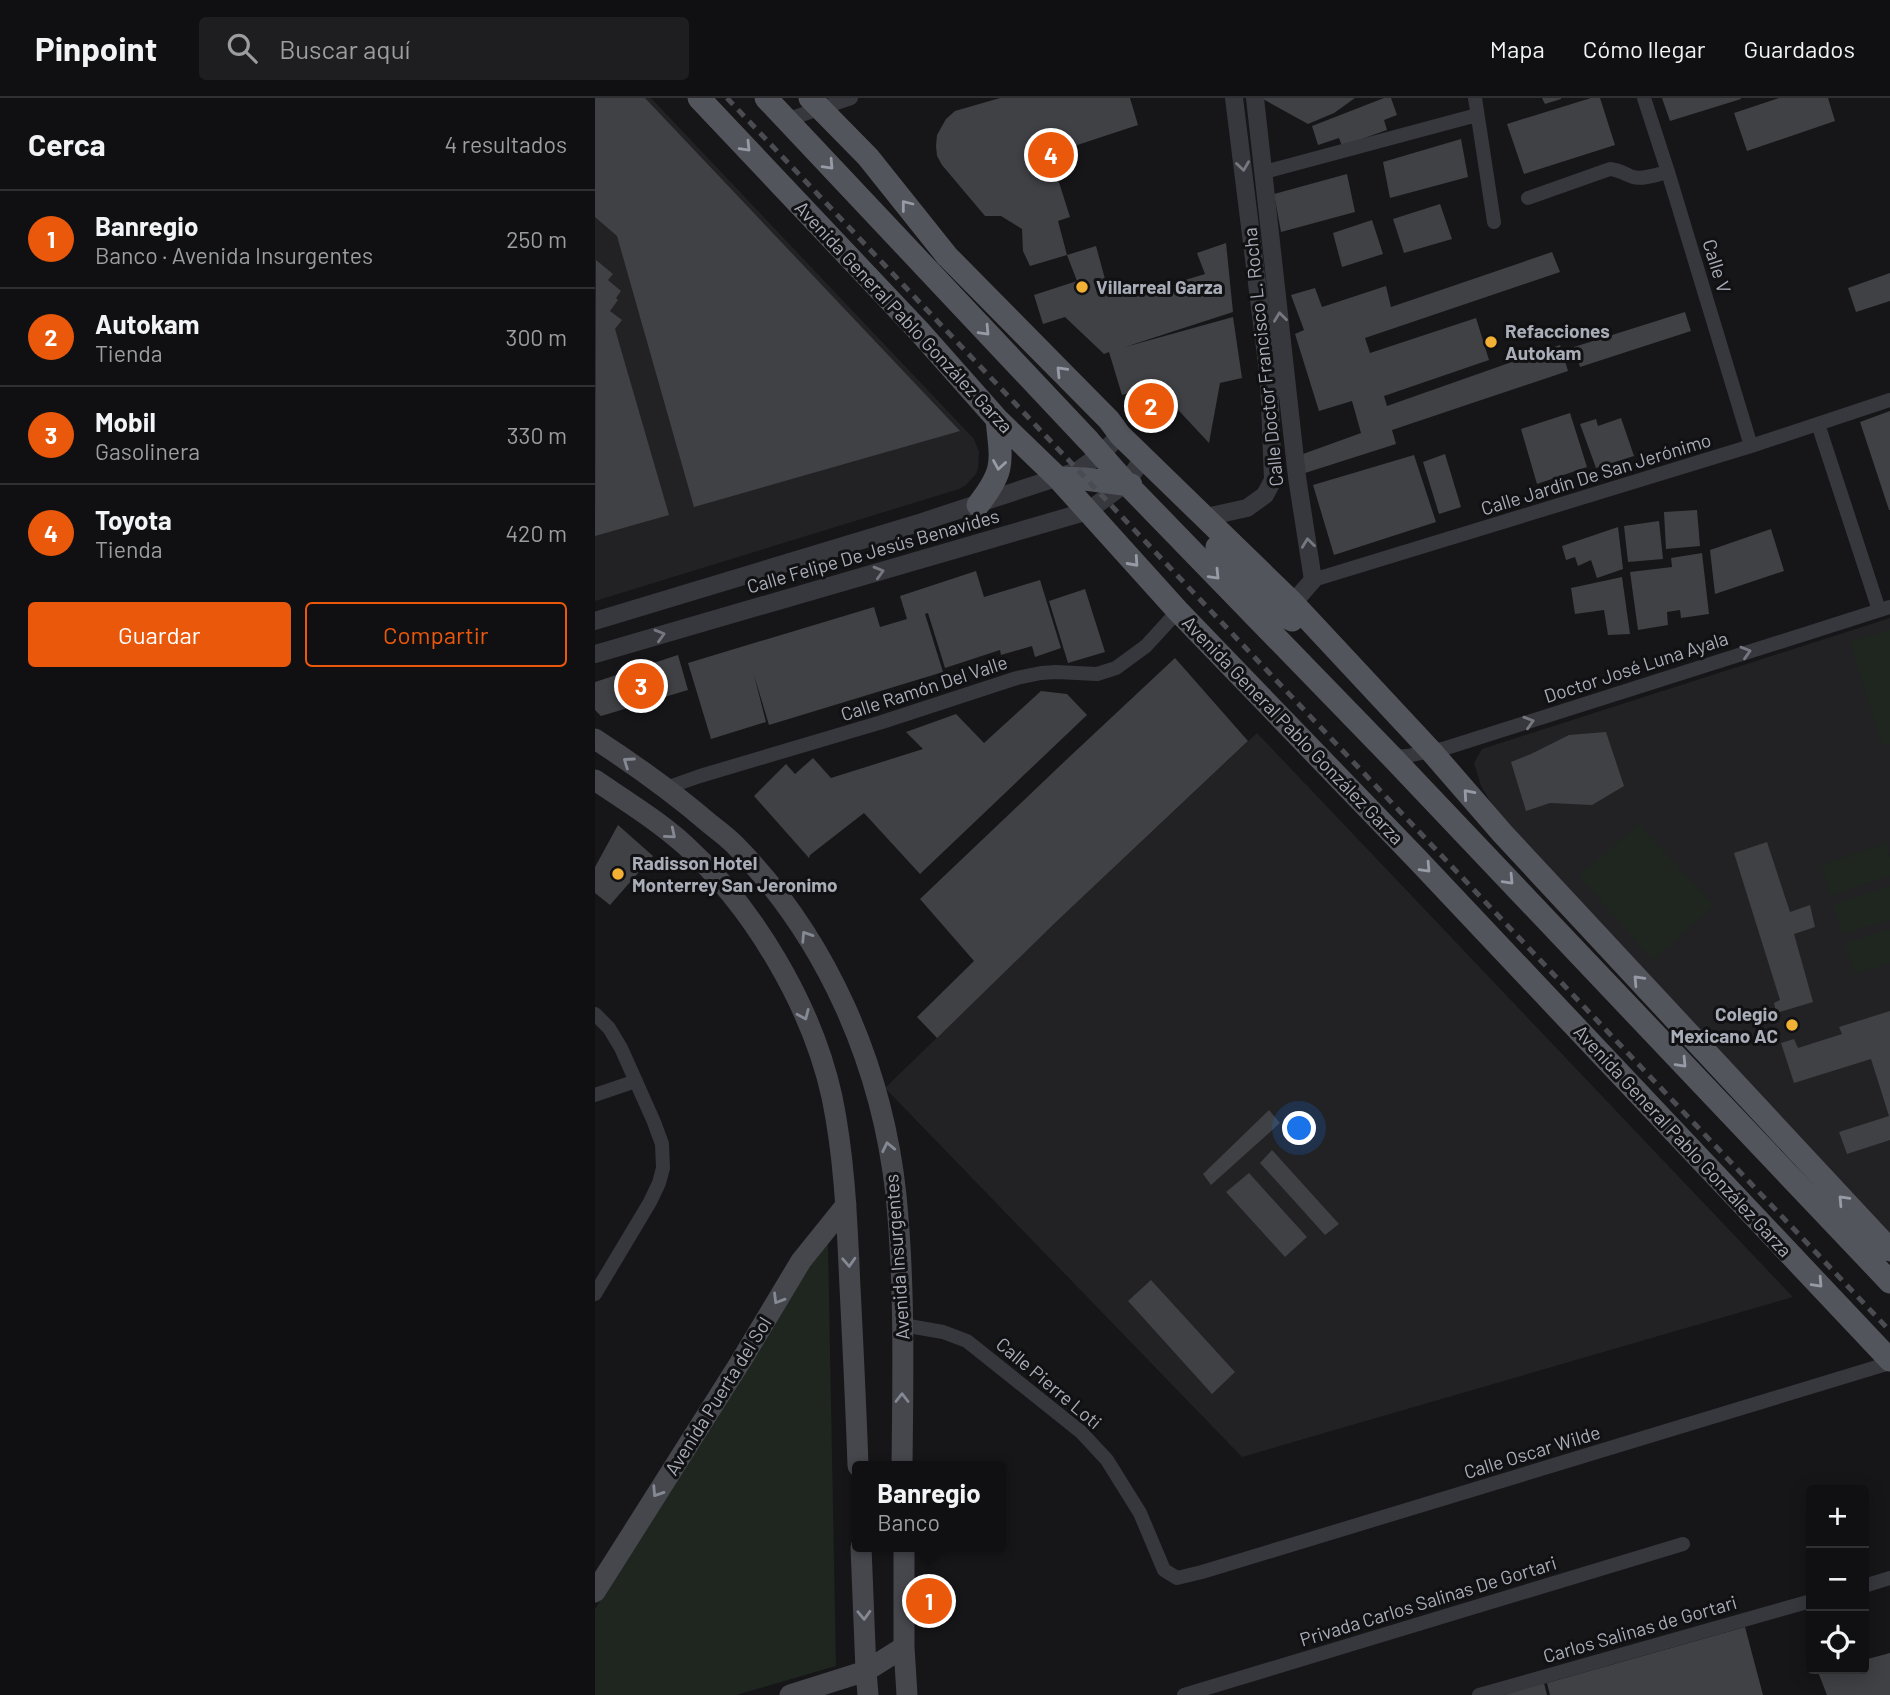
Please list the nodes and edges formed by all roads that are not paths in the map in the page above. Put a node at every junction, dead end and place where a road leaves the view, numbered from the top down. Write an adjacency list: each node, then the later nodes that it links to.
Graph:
1 (699, 98): 20 (main road, Avenida General Pablo González Garza, one-way to 20)
2 (766, 98): 10 (main road)
3 (851, 98): 8 (street)
4 (1234, 98): 16 (street, Calle Doctor Francisco L. Rocha, one-way to 16)
5 (1255, 98): 11 (street, Calle Doctor Francisco L. Rocha)
6 (1475, 98): 9 (street)
7 (1644, 98): 12 (street, Calle V)
8 (815, 103): 10 (street); 22 (main road, one-way to 8)
9 (1476, 115): 11 (street); 14 (street)
10 (786, 120): 24 (main road, one-way to 24)
11 (1264, 172): 15 (street, Calle Doctor Francisco L. Rocha)
12 (1668, 172): 13 (street); 23 (street, Calle V)
13 (1528, 198)
14 (1495, 222)
15 (1270, 225): 16 (street); 17 (street, Calle Doctor Francisco L. Rocha, one-way to 15)
16 (1251, 229): 18 (street, Calle Doctor Francisco L. Rocha)
17 (1288, 379): 18 (street); 26 (street, Calle Doctor Francisco L. Rocha)
18 (1269, 380): 28 (street, Calle Doctor Francisco L. Rocha)
19 (1890, 400): 21 (street, Calle Jardín De San Jerónimo)
20 (997, 419): 27 (main road, Avenida General Pablo González Garza); 30 (main road, one-way to 30)
21 (1818, 424): 23 (street, Calle Jardín De San Jerónimo); 35 (street)
22 (1120, 435): 24 (street, Calle Felipe De Jesús Benavides); 25 (main road)
23 (1751, 446): 33 (street, Calle Jardín De San Jerónimo)
24 (1101, 454): 27 (street, Calle Felipe De Jesús Benavides); 29 (main road)
25 (1144, 457): 29 (street, Calle Felipe De Jesús Benavides); 32 (main road)
26 (1297, 477): 28 (street); 33 (street, Calle Doctor Francisco L. Rocha, one-way to 26)
27 (1058, 478): 29 (main road); 30 (street, Calle Felipe De Jesús Benavides); 31 (main road, Avenida General Pablo González Garza)
28 (1273, 480): 32 (street, Calle Doctor Francisco L. Rocha)
29 (1126, 483): 31 (street, Calle Felipe De Jesús Benavides); 38 (main road); 42 (main road, one-way to 42)
30 (978, 505): 37 (street, Calle Felipe De Jesús Benavides)
31 (1088, 511): 36 (main road, Avenida General Pablo González Garza, one-way to 36); 39 (street, Calle Felipe De Jesús Benavides, one-way to 31)
32 (1206, 517): 34 (main road)
33 (1313, 580): 34 (street)
34 (1293, 603): 38 (main road)
35 (1884, 608): 41 (street, Doctor José Luna Ayala, one-way to 35)
36 (1178, 611): 44 (street, Calle Ramón Del Valle); 53 (main road, Avenida General Pablo González Garza, one-way to 53)
37 (595, 621)
38 (1313, 625): 41 (main road)
39 (595, 654)
40 (595, 739): 44 (main road, Avenida Insurgentes, one-way to 40)
41 (1431, 751): 42 (street, Doctor José Luna Ayala); 49 (main road, one-way to 41)
42 (1392, 757): 50 (main road, one-way to 50)
43 (595, 780): 48 (main road, one-way to 48)
44 (666, 788): 52 (main road, Avenida Insurgentes, one-way to 44)
45 (595, 1014): 46 (street)
46 (636, 1081): 47 (street); 51 (street)
47 (595, 1095)
48 (846, 1205): 54 (main road, one-way to 54); 62 (main road, Avenida Puerta del Sol, one-way to 62)
49 (1890, 1250)
50 (1890, 1282)
51 (595, 1294)
52 (903, 1325): 55 (main road, Avenida Insurgentes, one-way to 52); 59 (street, Calle Pierre Loti)
53 (1890, 1362): 59 (street, Calle Oscar Wilde)
54 (858, 1461)
55 (902, 1461)
56 (1683, 1545): 69 (street, Privada Carlos Salinas De Gortari)
57 (861, 1552): 65 (main road, one-way to 65)
58 (904, 1552): 64 (main road)
59 (1184, 1577)
60 (1890, 1578): 61 (street)
61 (1869, 1584)
62 (595, 1592)
63 (1806, 1602): 70 (street, Carlos Salinas de Gortari)
64 (904, 1647): 65 (main road); 68 (main road)
65 (866, 1671): 66 (main road); 67 (main road)
66 (790, 1695)
67 (868, 1695)
68 (907, 1695)
69 (1184, 1695)
70 (1479, 1695)

